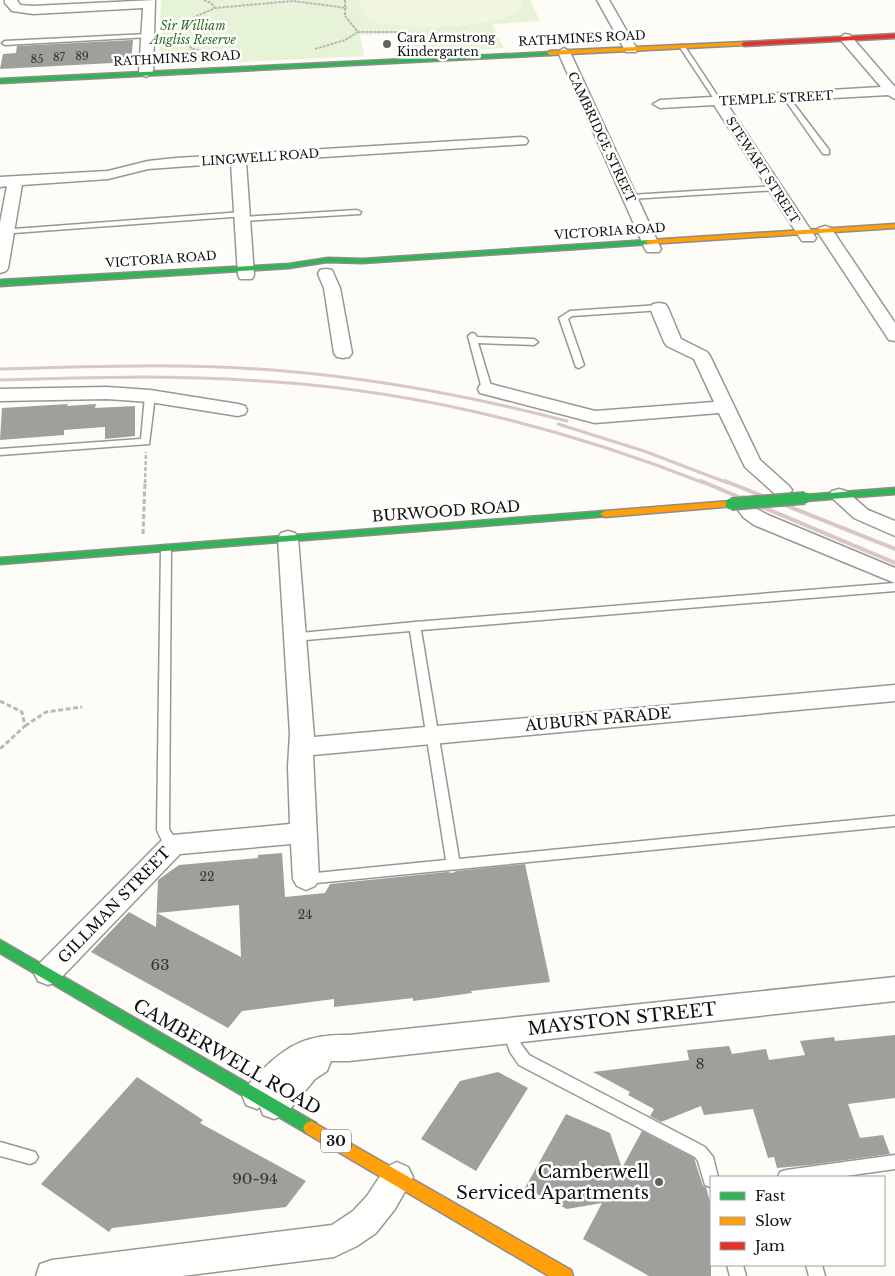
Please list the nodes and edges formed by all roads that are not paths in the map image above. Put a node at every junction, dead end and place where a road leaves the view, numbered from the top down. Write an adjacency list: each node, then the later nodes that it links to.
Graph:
1 (11, 0): 3 (street)
2 (603, 0): 9 (street)
3 (149, 2): 4 (street)
4 (148, 36): 7 (lane); 11 (street)
5 (895, 36): 6 (street, RATHMINES ROAD)
6 (846, 38): 8 (street, RATHMINES ROAD); 13 (street)
7 (5, 43)
8 (682, 46): 9 (street, RATHMINES ROAD); 15 (lane)
9 (631, 49): 10 (street, RATHMINES ROAD)
10 (564, 52): 11 (street, RATHMINES ROAD); 22 (street, CAMBRIDGE STREET)
11 (146, 73): 12 (street, RATHMINES ROAD)
12 (0, 81)
13 (893, 93): 14 (street, TEMPLE STREET)
14 (786, 97): 15 (street, TEMPLE STREET); 18 (lane)
15 (718, 101): 16 (street, TEMPLE STREET); 21 (street, STEWART STREET)
16 (660, 104)
17 (521, 141): 19 (street, LINGWELL ROAD)
18 (826, 152)
19 (238, 160): 20 (street, LINGWELL ROAD); 24 (street)
20 (8, 182): 26 (street)
21 (776, 188): 22 (lane); 29 (street, STEWART STREET)
22 (630, 197): 30 (street, CAMBRIDGE STREET)
23 (357, 212): 24 (lane)
24 (242, 217): 26 (lane); 33 (street)
25 (895, 226): 28 (street, VICTORIA ROAD)
26 (4, 232): 31 (street)
27 (895, 232): 28 (street, VICTORIA ROAD)
28 (827, 234): 29 (street, VICTORIA ROAD); 37 (street)
29 (806, 235): 30 (street, VICTORIA ROAD)
30 (652, 246): 32 (street, VICTORIA ROAD)
31 (0, 268)
32 (327, 268): 33 (street, VICTORIA ROAD); 39 (street)
33 (245, 271): 34 (street, VICTORIA ROAD); 35 (street, VICTORIA ROAD)
34 (0, 283)
35 (0, 289)
36 (658, 308): 40 (lane); 44 (street)
37 (895, 336)
38 (534, 342): 41 (lane)
39 (342, 353)
40 (579, 365)
41 (486, 389): 44 (street)
42 (0, 395): 43 (street)
43 (150, 396): 45 (street); 46 (lane)
44 (724, 407): 47 (street)
45 (238, 410)
46 (0, 452)
47 (782, 490)
48 (895, 491): 49 (street, BURWOOD ROAD)
49 (839, 495): 50 (street, BURWOOD ROAD, bridge); 51 (street)
50 (741, 505): 52 (street, BURWOOD ROAD); 55 (street)
51 (895, 529)
52 (288, 538): 53 (street, BURWOOD ROAD); 58 (street)
53 (166, 548): 54 (street, BURWOOD ROAD); 64 (lane)
54 (0, 561)
55 (895, 576)
56 (895, 587): 57 (lane)
57 (415, 626): 58 (lane); 60 (lane)
58 (294, 637): 61 (street)
59 (895, 693): 60 (street, AUBURN PARADE)
60 (432, 734): 61 (street, AUBURN PARADE); 65 (lane)
61 (302, 747): 63 (street)
62 (895, 821): 65 (lane)
63 (304, 833): 64 (street, GILLMAN STREET); 66 (street)
64 (173, 845): 68 (street, GILLMAN STREET)
65 (453, 865): 66 (lane)
66 (306, 879)
67 (0, 946): 68 (street, CAMBERWELL ROAD / 30)
68 (48, 973): 71 (street, CAMBERWELL ROAD / 30)
69 (895, 989): 70 (street, MAYSTON STREET)
70 (510, 1031): 71 (street, MAYSTON STREET); 75 (lane)
71 (266, 1100): 77 (street, CAMBERWELL ROAD / 30)
72 (0, 1149): 73 (lane)
73 (30, 1157)
74 (895, 1162): 76 (lane)
75 (710, 1176)
76 (793, 1176)
77 (397, 1177): 78 (street); 79 (street, CAMBERWELL ROAD / 30)
78 (52, 1276)
79 (565, 1276)

